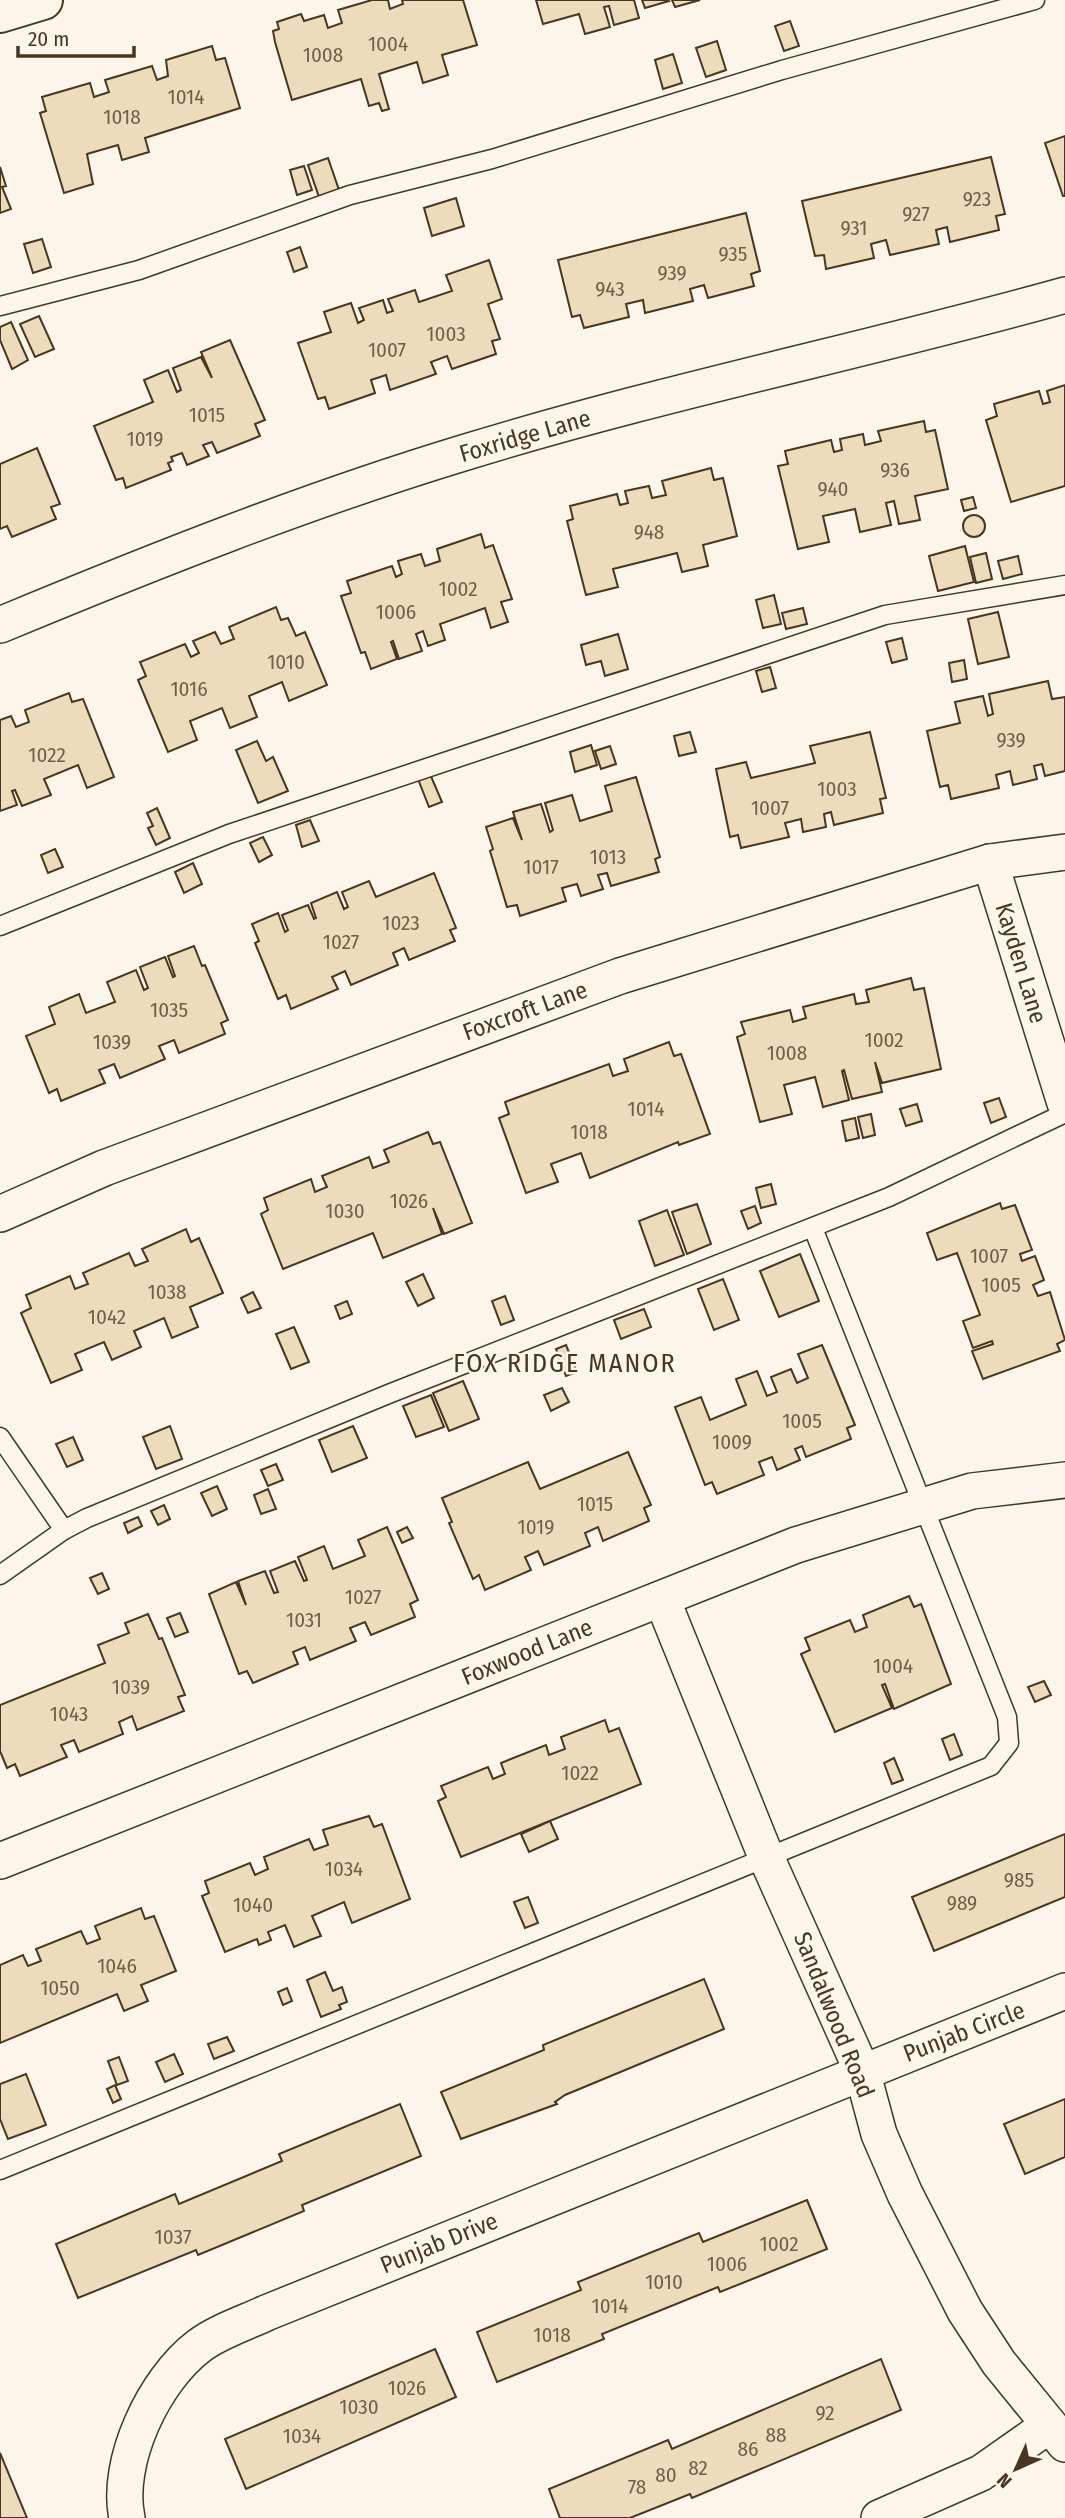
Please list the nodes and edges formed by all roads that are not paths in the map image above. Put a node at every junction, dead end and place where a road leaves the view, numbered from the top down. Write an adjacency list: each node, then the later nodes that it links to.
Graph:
1 (43, 0): 3 (street)
2 (1035, 0): 5 (lane)
3 (0, 13)
4 (1065, 295): 7 (street, Foxridge Lane)
5 (0, 306)
6 (1065, 585): 10 (lane)
7 (0, 625)
8 (1065, 852): 9 (street, Foxcroft Lane)
9 (990, 862): 11 (street, Kayden Lane); 13 (street, Foxcroft Lane)
10 (0, 926)
11 (1065, 1103)
12 (1065, 1113): 14 (lane)
13 (0, 1214)
14 (813, 1228): 17 (lane); 18 (lane)
15 (0, 1437): 18 (lane)
16 (1065, 1480): 17 (street, Foxwood Lane)
17 (921, 1507): 20 (street, Foxwood Lane); 21 (lane)
18 (64, 1530): 19 (lane)
19 (0, 1575)
20 (662, 1599): 21 (street, Sandalwood Road); 22 (street, Foxwood Lane)
21 (767, 1858): 24 (street, Sandalwood Road); 25 (lane)
22 (0, 1861)
23 (1065, 1991): 24 (street, Punjab Circle)
24 (862, 2071): 26 (street, Sandalwood Road); 27 (street, Punjab Drive)
25 (0, 2170)
26 (1056, 2435): 28 (street)
27 (127, 2518)
28 (879, 2518)

